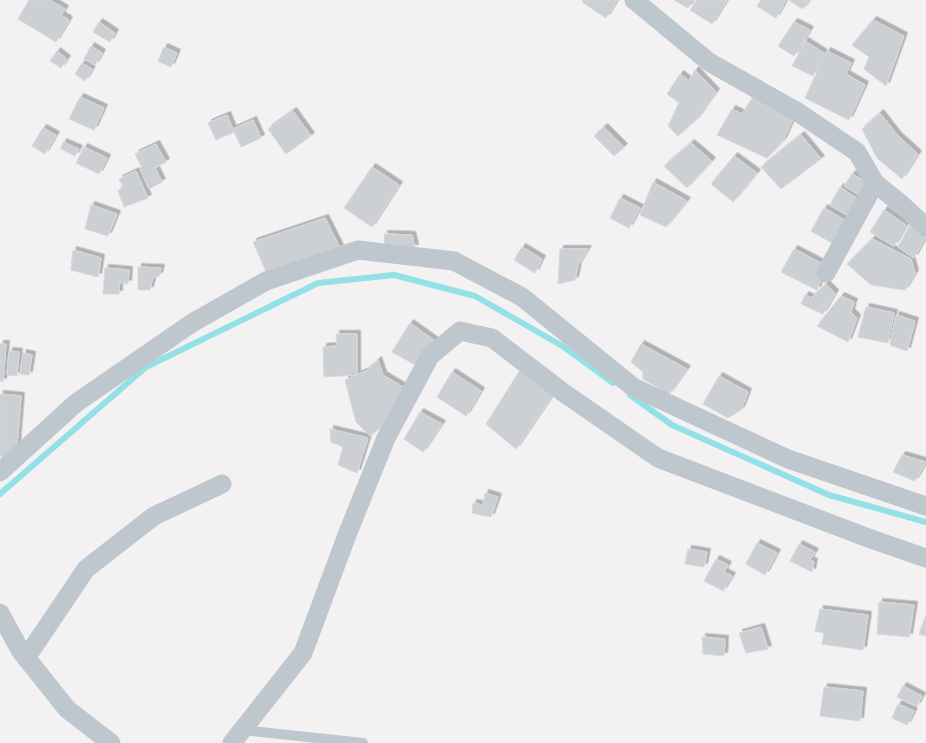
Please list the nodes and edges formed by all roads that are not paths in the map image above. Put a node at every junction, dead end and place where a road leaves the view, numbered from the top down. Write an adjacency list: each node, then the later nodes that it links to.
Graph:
1 (634, 0): 2 (street)
2 (875, 183): 3 (street); 4 (street)
3 (926, 227)
4 (826, 273)
5 (0, 472): 7 (street)
6 (222, 484): 10 (street)
7 (926, 506)
8 (926, 558): 11 (street)
9 (0, 613): 10 (street)
10 (26, 658): 12 (street)
11 (237, 737): 13 (lane)
12 (111, 743)
13 (363, 743)

